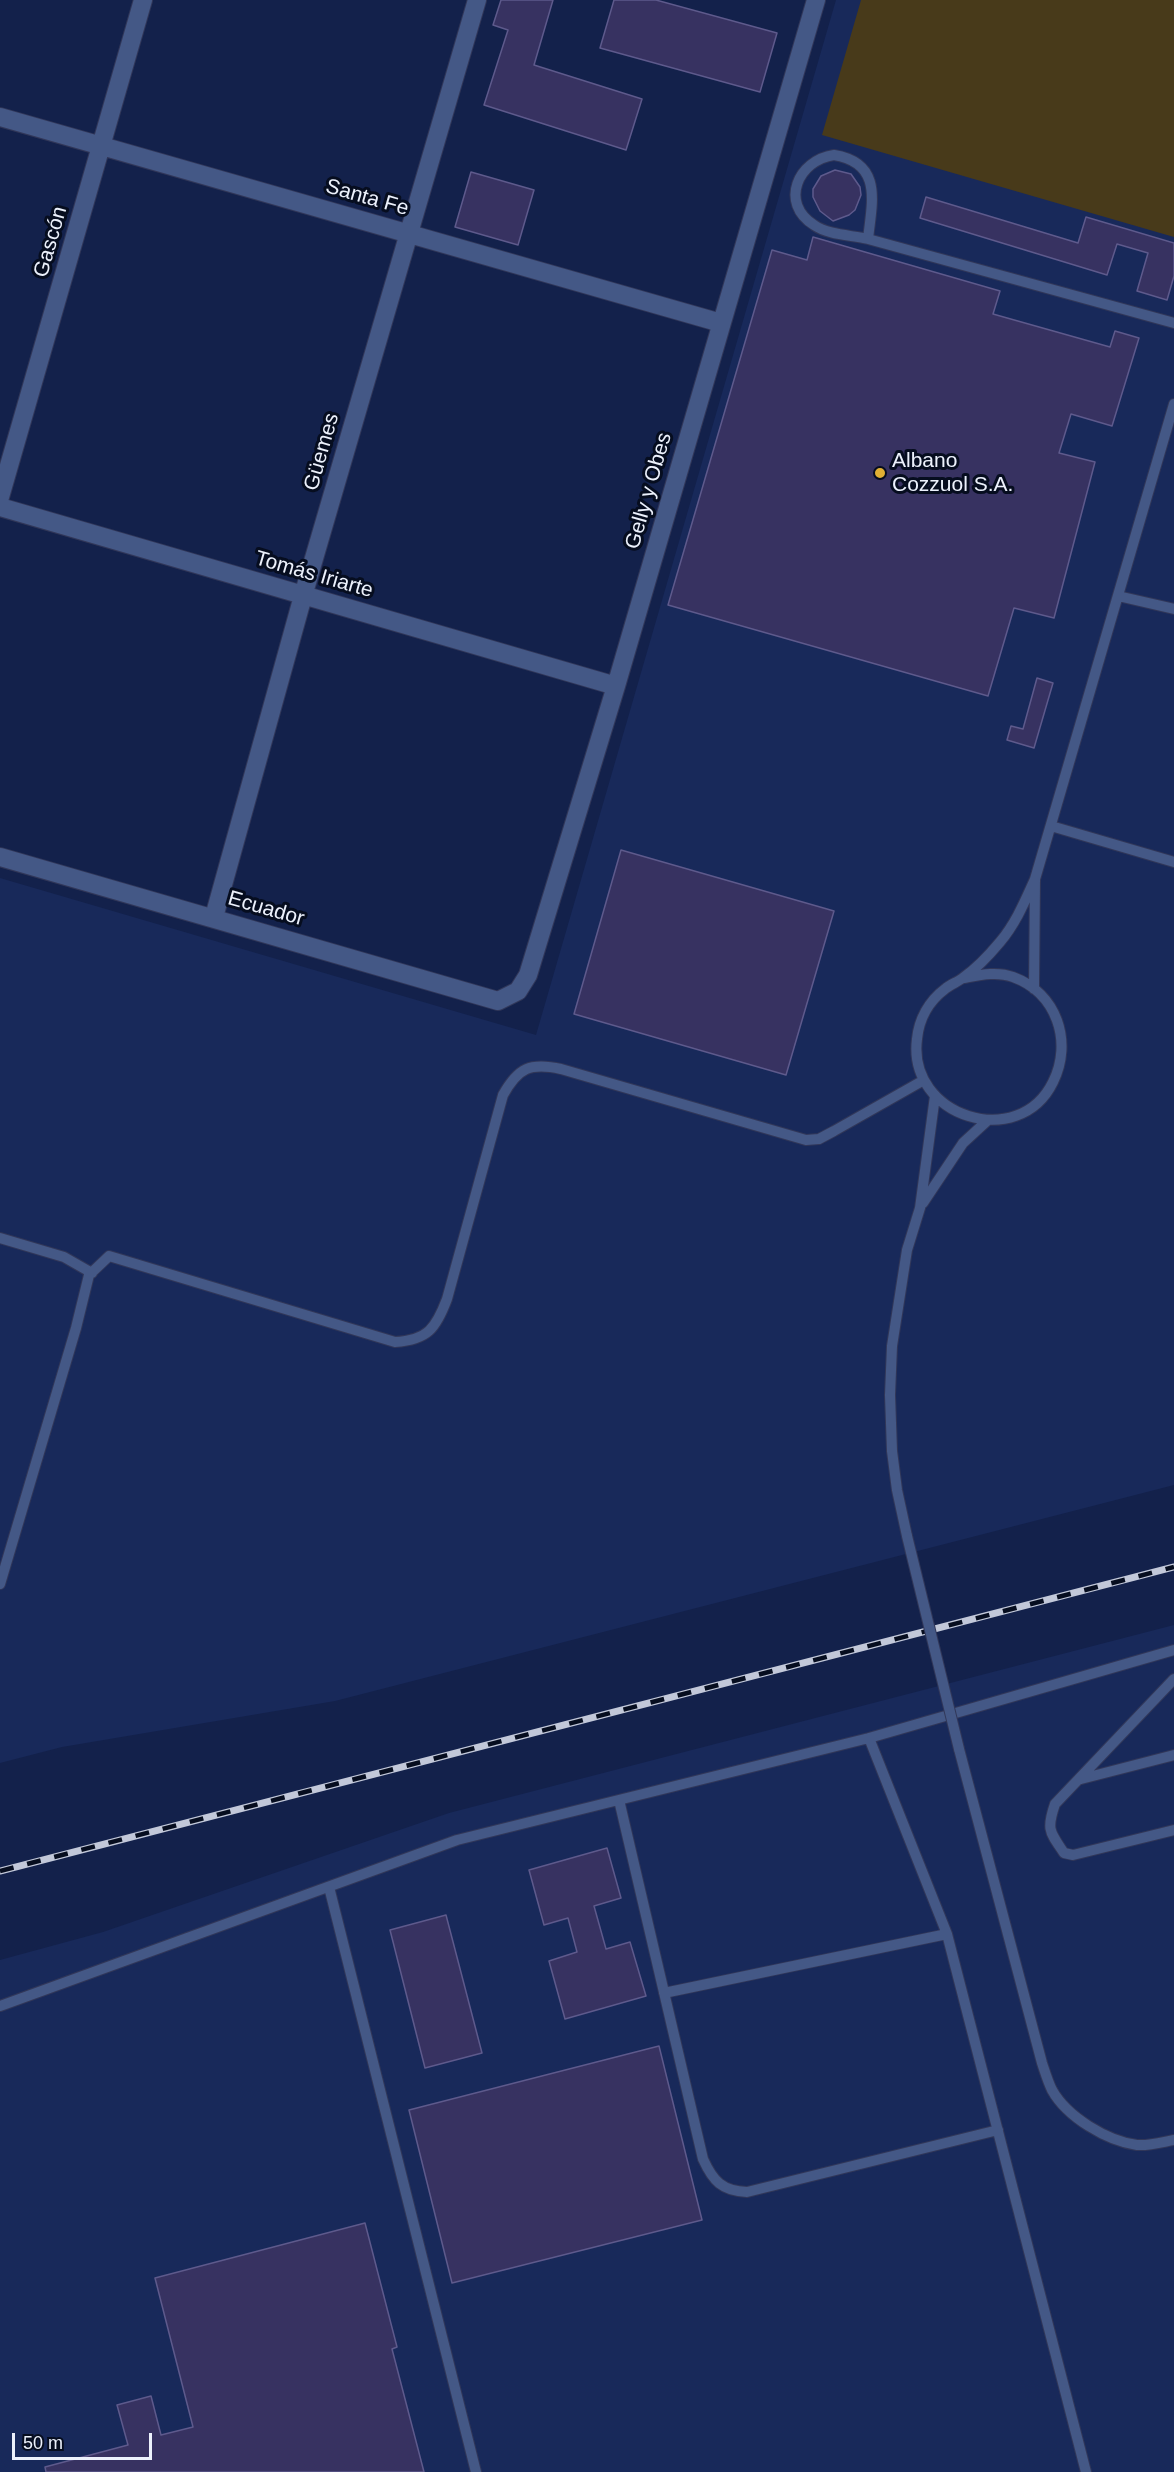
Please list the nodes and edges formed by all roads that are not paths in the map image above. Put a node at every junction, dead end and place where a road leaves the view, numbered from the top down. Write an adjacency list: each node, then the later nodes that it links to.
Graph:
1 (144, 0): 5 (street, Gascón)
2 (477, 0): 6 (street, Güemes)
3 (816, 0): 8 (street, Gelly y Obes)
4 (0, 117): 5 (street, Santa Fe)
5 (102, 146): 6 (street, Santa Fe); 11 (street, Gascón)
6 (410, 233): 8 (street, Santa Fe); 13 (street, Güemes)
7 (868, 239): 7 (lane); 9 (lane)
8 (721, 323): 16 (street, Gelly y Obes)
9 (1174, 323)
10 (1174, 404): 14 (lane)
11 (0, 497)
12 (0, 507): 13 (street, Tomás Iriarte)
13 (303, 596): 16 (street, Tomás Iriarte); 21 (street, Güemes)
14 (1118, 596): 15 (lane); 17 (lane)
15 (1174, 609)
16 (616, 686): 24 (street, Gelly y Obes)
17 (1051, 826): 19 (lane); 20 (lane)
18 (0, 857): 21 (street, Ecuador)
19 (1174, 862)
20 (1035, 879): 22 (lane); 23 (lane)
21 (214, 917): 24 (street, Ecuador)
22 (964, 978): 23 (lane); 25 (lane)
23 (1034, 988): 27 (lane)
24 (518, 991)
25 (924, 1080): 26 (lane); 30 (lane)
26 (935, 1096): 27 (lane); 28 (lane)
27 (988, 1120): 28 (lane)
28 (920, 1208): 44 (lane, bridge)
29 (0, 1238): 30 (lane)
30 (92, 1273): 31 (lane)
31 (0, 1584)
32 (1174, 1650): 34 (lane)
33 (1174, 1679): 36 (lane)
34 (869, 1738): 37 (lane); 40 (lane)
35 (1174, 1755): 36 (lane)
36 (1080, 1779): 38 (lane)
37 (619, 1800): 39 (lane); 41 (lane)
38 (1174, 1830)
39 (330, 1887): 42 (lane); 45 (lane)
40 (947, 1934): 41 (lane); 43 (lane)
41 (664, 1993): 43 (lane)
42 (0, 2007)
43 (998, 2130): 46 (lane)
44 (1174, 2140)
45 (476, 2472)
46 (1086, 2472)

